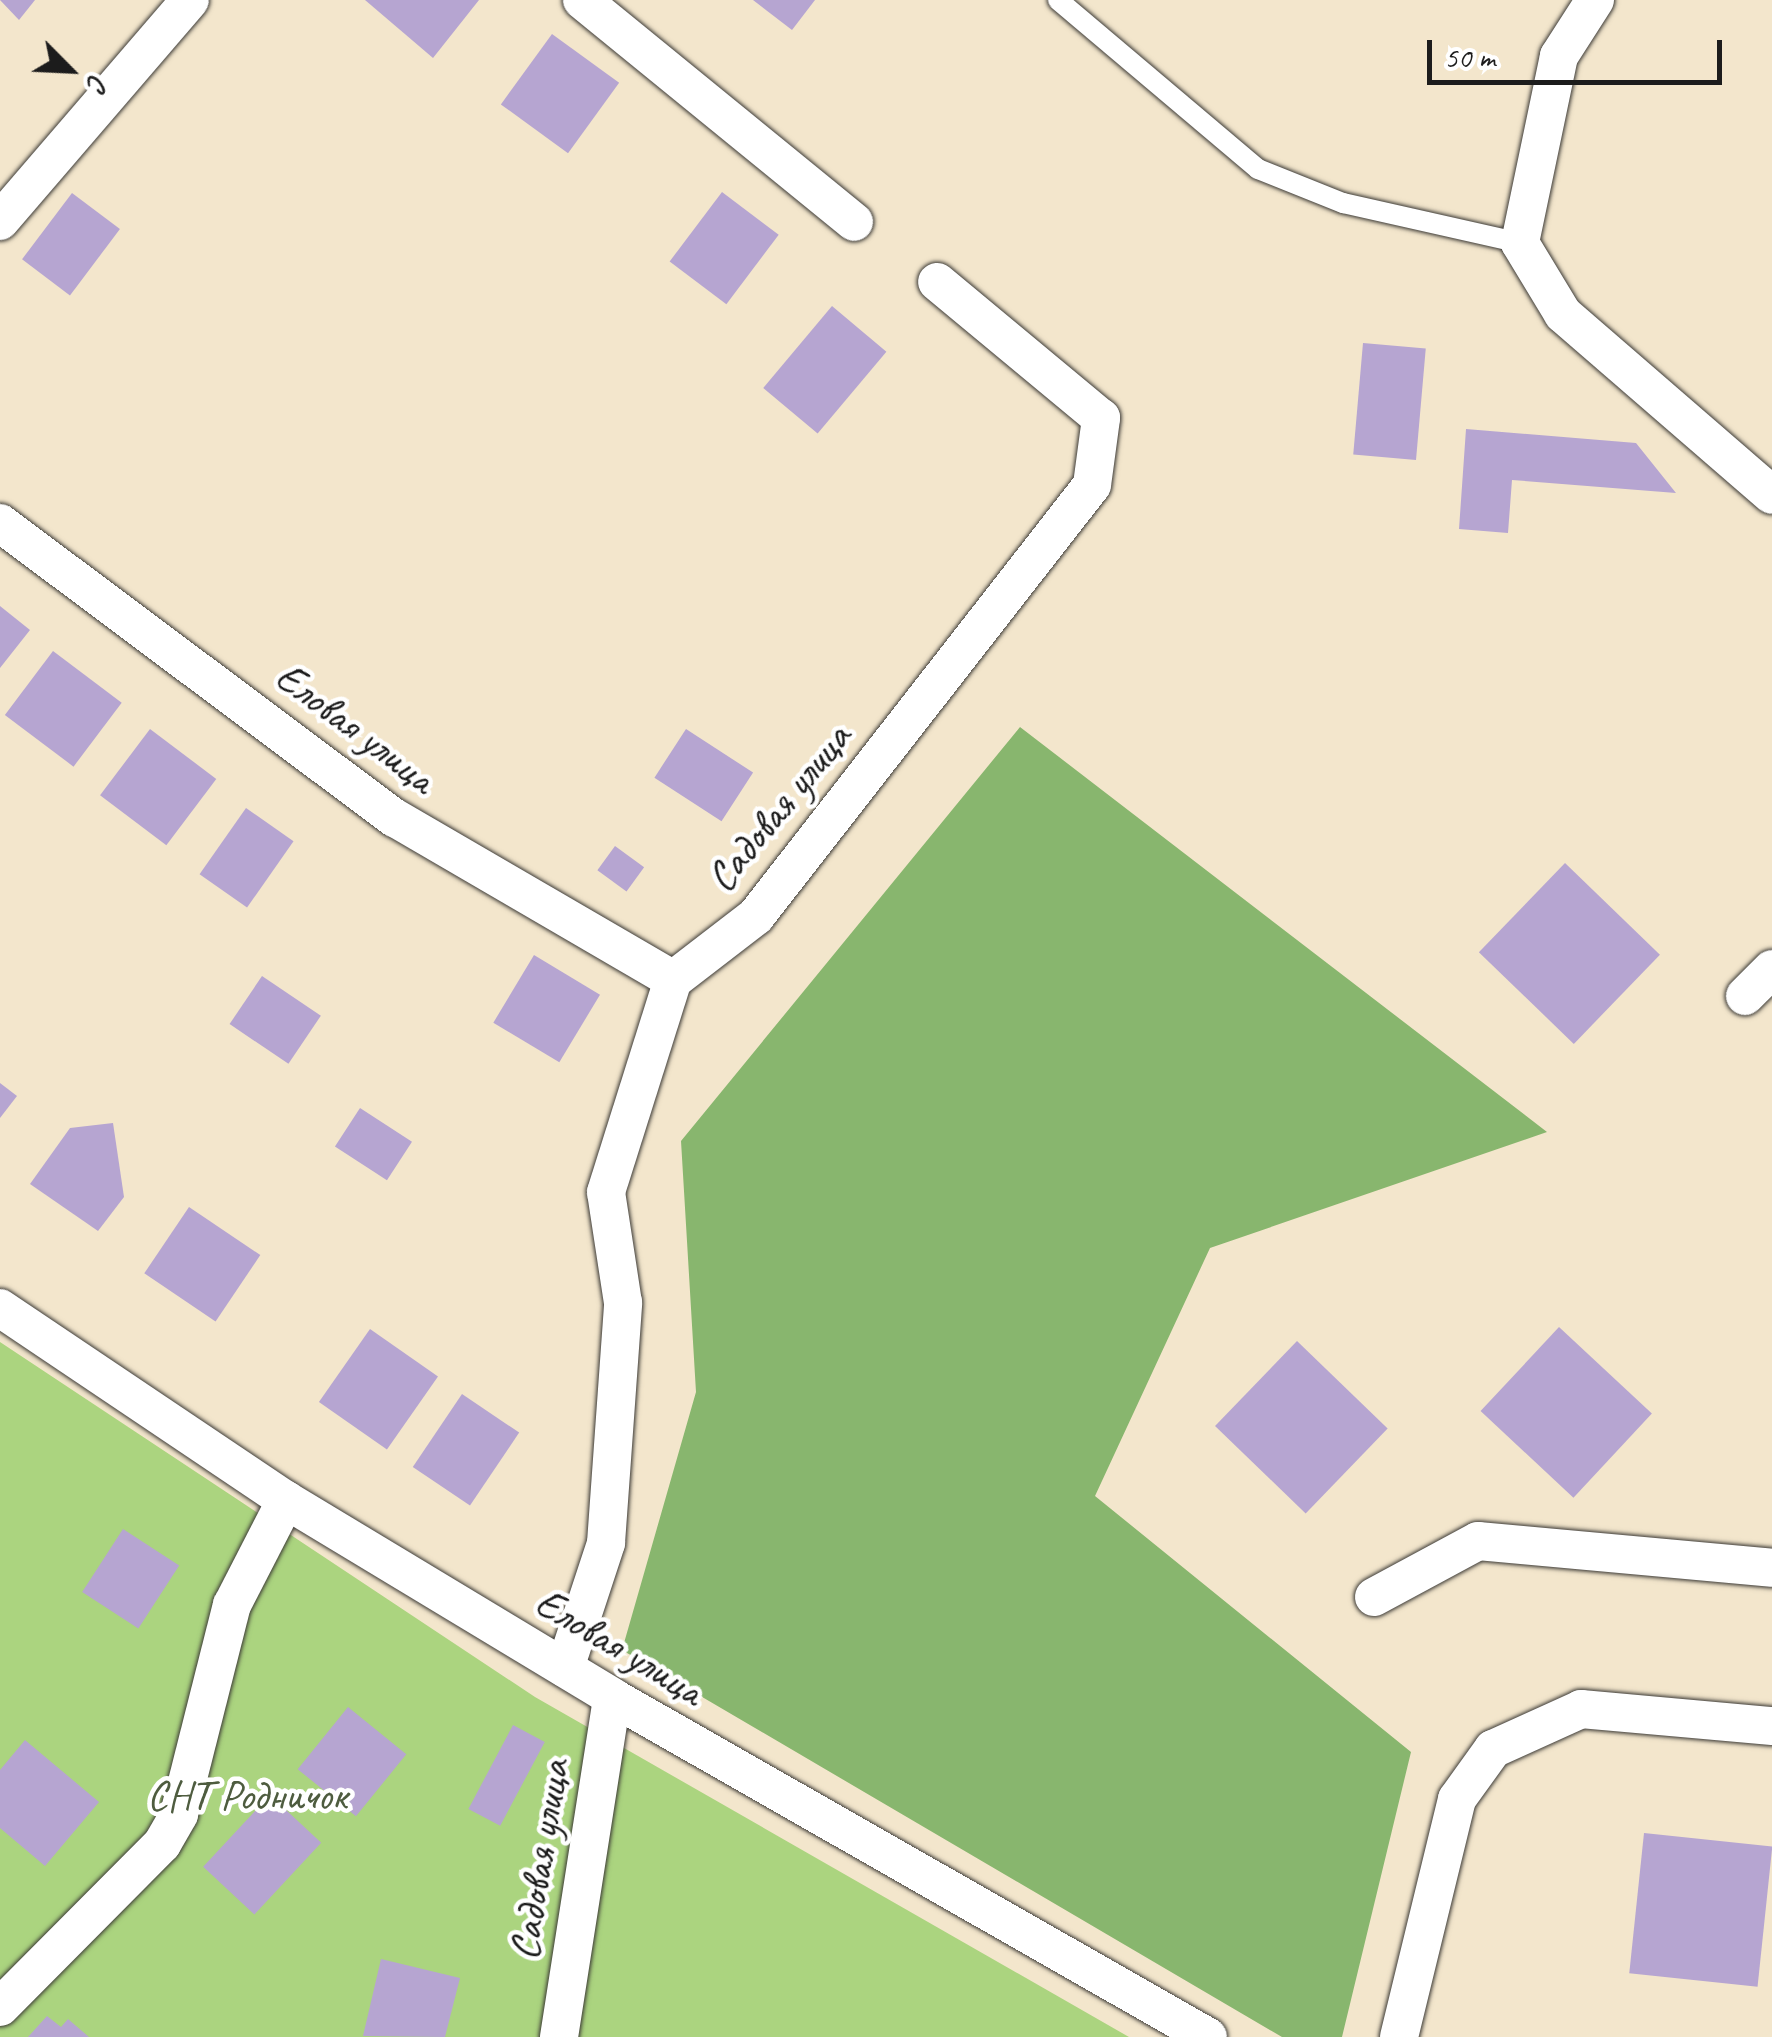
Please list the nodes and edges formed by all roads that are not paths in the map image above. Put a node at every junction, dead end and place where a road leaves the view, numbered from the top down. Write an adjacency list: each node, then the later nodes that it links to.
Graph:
1 (190, 0): 5 (street)
2 (582, 0): 6 (street)
3 (1058, 0): 7 (lane)
4 (1595, 0): 7 (street)
5 (0, 221)
6 (854, 222)
7 (1520, 243): 9 (street)
8 (937, 282): 12 (street, Садовая улица)
9 (1772, 495)
10 (0, 523): 12 (street, Еловая улица)
11 (1772, 969): 13 (street)
12 (673, 980): 18 (street)
13 (1745, 996)
14 (0, 1308): 15 (street, Еловая улица)
15 (286, 1500): 18 (street, Еловая улица); 21 (street)
16 (1772, 1568): 17 (street)
17 (1374, 1598)
18 (565, 1668): 19 (street, Еловая улица)
19 (612, 1697): 22 (street, Садовая улица); 23 (street, Еловая улица)
20 (1772, 1726): 24 (street)
21 (0, 2006)
22 (558, 2037)
23 (1208, 2037)
24 (1399, 2037)

